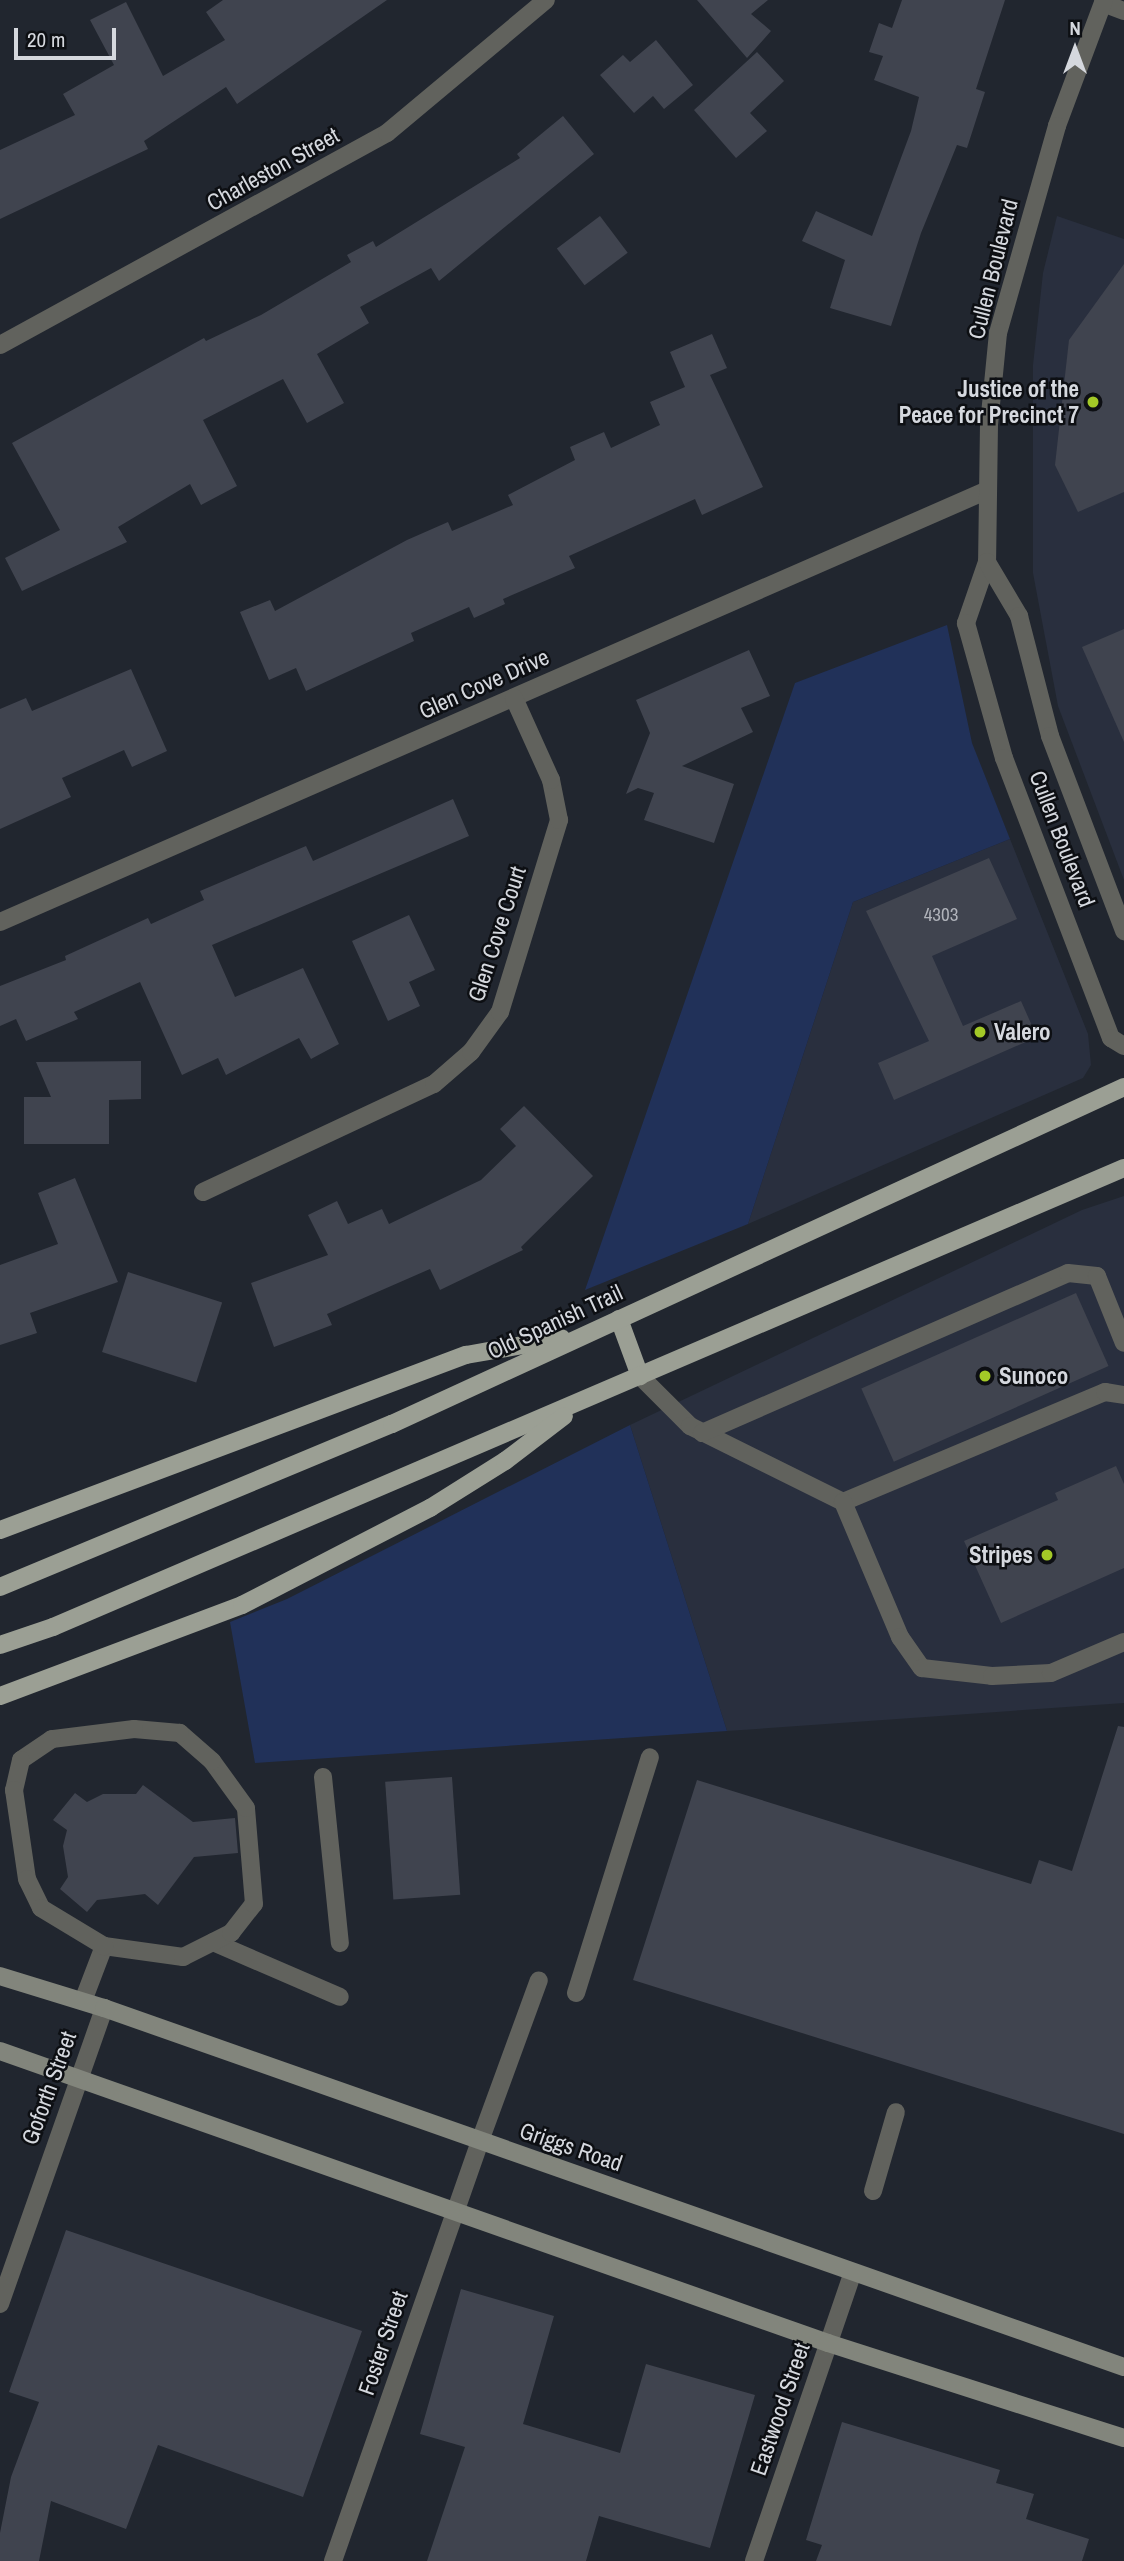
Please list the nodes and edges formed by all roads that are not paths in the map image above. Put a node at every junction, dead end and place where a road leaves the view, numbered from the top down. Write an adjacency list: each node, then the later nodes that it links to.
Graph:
1 (546, 0): 4 (street, Charleston Street)
2 (1103, 2): 3 (street); 5 (street, Cullen Boulevard)
3 (1124, 11)
4 (0, 345)
5 (988, 490): 6 (street, Cullen Boulevard); 7 (street, Glen Cove Drive)
6 (987, 562): 9 (street, Cullen Boulevard); 10 (street, Cullen Boulevard)
7 (514, 698): 8 (street, Glen Cove Drive); 13 (street, Glen Cove Court)
8 (0, 922)
9 (1124, 931)
10 (1124, 1046)
11 (1124, 1087): 14 (main road, Old Spanish Trail)
12 (1124, 1168): 17 (main road)
13 (203, 1192)
14 (619, 1319): 15 (main road, Old Spanish Trail); 17 (main road)
15 (586, 1333): 22 (main road); 23 (main road, Old Spanish Trail)
16 (1124, 1343): 20 (street)
17 (640, 1376): 19 (main road); 20 (street)
18 (1124, 1395): 21 (street)
19 (586, 1400): 25 (main road); 26 (main road)
20 (702, 1433): 21 (street)
21 (843, 1502): 24 (street)
22 (0, 1530)
23 (0, 1587)
24 (1124, 1642)
25 (0, 1645)
26 (0, 1696)
27 (650, 1757): 34 (street)
28 (323, 1777): 30 (street)
29 (213, 1942): 31 (street); 31 (street); 35 (street)
30 (340, 1943)
31 (104, 1946): 36 (street)
32 (0, 1976): 36 (main road, Griggs Road)
33 (539, 1980): 41 (street, Foster Street)
34 (576, 1993)
35 (340, 1997)
36 (83, 2001): 37 (main road, Griggs Road)
37 (104, 2008): 39 (street, Goforth Street); 41 (main road, Griggs Road)
38 (0, 2051): 39 (main road)
39 (79, 2079): 43 (main road); 45 (street, Goforth Street)
40 (896, 2112): 42 (street)
41 (480, 2141): 43 (street, Foster Street); 44 (main road, Griggs Road)
42 (873, 2191)
43 (455, 2212): 46 (main road); 49 (street, Foster Street)
44 (853, 2272): 46 (street, Eastwood Street); 47 (main road, Griggs Road)
45 (0, 2304)
46 (828, 2343): 48 (main road); 50 (street, Eastwood Street)
47 (1124, 2367)
48 (1124, 2438)
49 (334, 2561)
50 (754, 2561)

